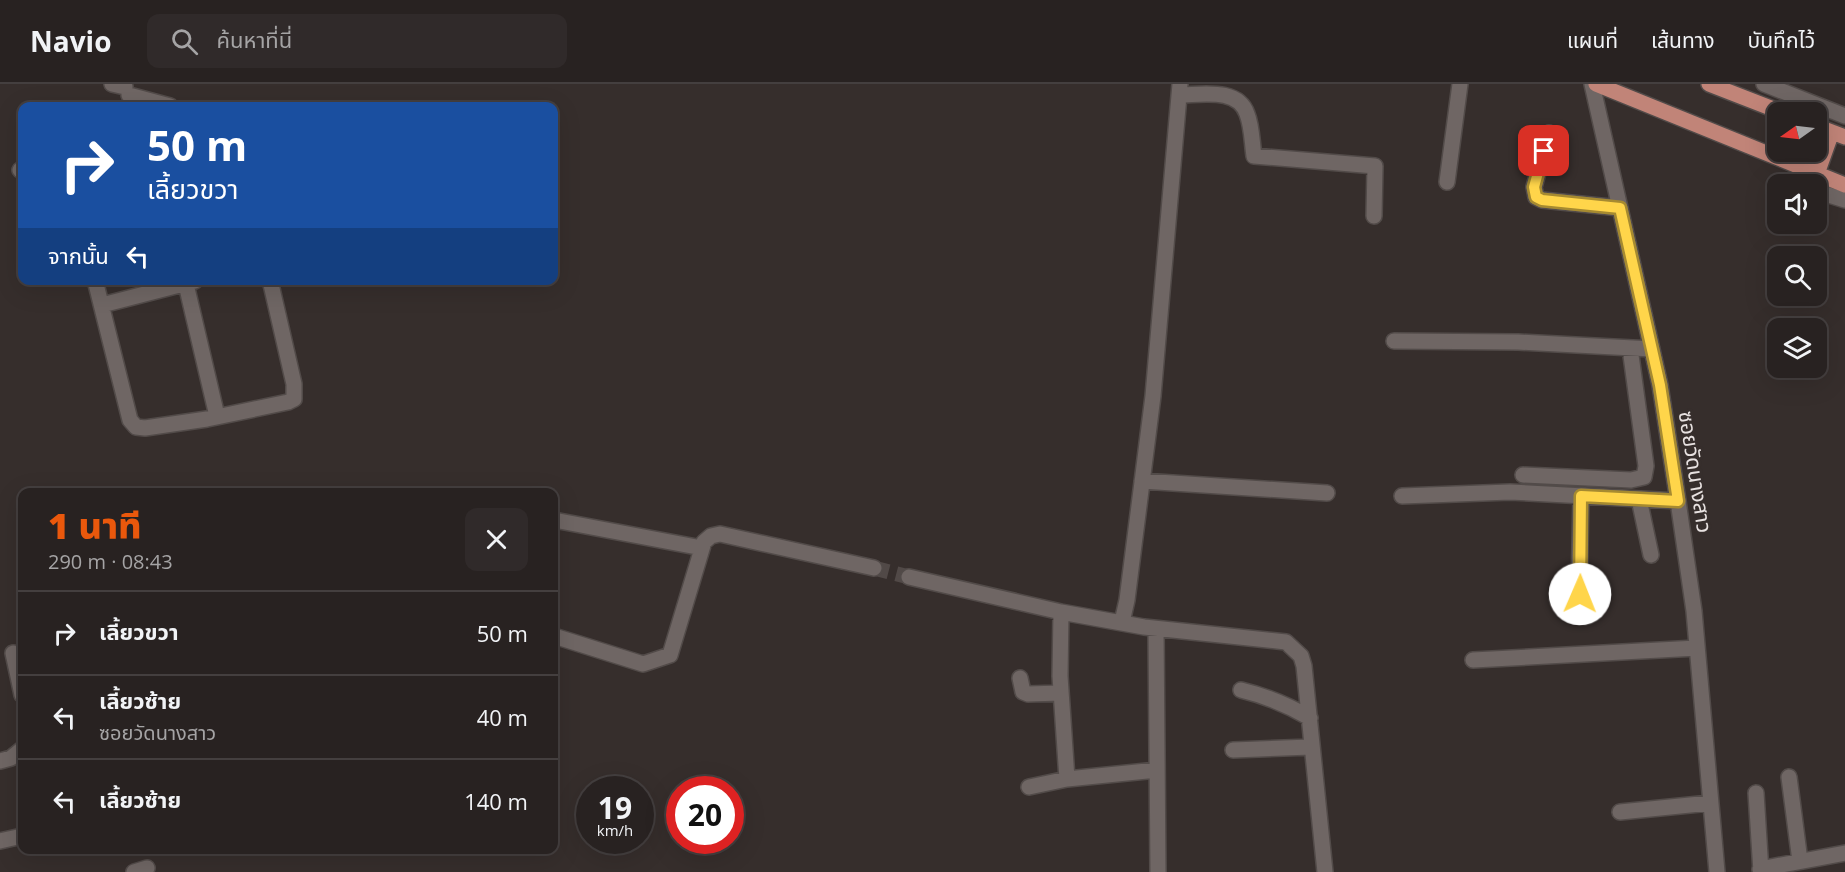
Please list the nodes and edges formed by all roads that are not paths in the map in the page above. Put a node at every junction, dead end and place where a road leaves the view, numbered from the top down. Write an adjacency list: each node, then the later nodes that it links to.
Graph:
1 (1460, 84): 14 (street)
2 (1594, 84): 12 (main road); 18 (street, ซอยวัดนางสาว)
3 (1764, 84): 9 (street)
4 (1716, 85): 8 (main road)
5 (1180, 90): 19 (street); 30 (street)
6 (125, 91): 7 (street)
7 (158, 102)
8 (1767, 106)
9 (1845, 116)
10 (1549, 133): 18 (street)
11 (1839, 135): 12 (main road)
12 (1816, 174)
13 (1827, 178): 15 (main road)
14 (1447, 182)
15 (1845, 185)
16 (1827, 194): 17 (street)
17 (1845, 200)
18 (1620, 208): 27 (street, ซอยวัดนางสาว)
19 (1374, 216)
20 (96, 285): 24 (street)
21 (174, 285): 24 (street)
22 (190, 285): 28 (street)
23 (271, 285): 28 (street)
24 (102, 305): 28 (street)
25 (1394, 341): 26 (street)
26 (1630, 348): 27 (street); 29 (street)
27 (1652, 349): 35 (street, ซอยวัดนางสาว)
28 (217, 416)
29 (1523, 475)
30 (1142, 481): 31 (street); 43 (street)
31 (1327, 493)
32 (1402, 496): 33 (street)
33 (1581, 496): 34 (street); 41 (street)
34 (1639, 499): 35 (street); 38 (street)
35 (1678, 501): 46 (street, ซอยวัดนางสาว)
36 (558, 521): 37 (street)
37 (702, 548): 39 (street); 45 (street)
38 (1651, 555)
39 (874, 568)
40 (909, 577): 42 (street)
41 (1580, 594)
42 (1061, 612): 43 (street); 52 (street)
43 (1122, 622): 44 (street)
44 (1156, 628): 53 (street); 58 (street)
45 (558, 637)
46 (1697, 648): 48 (street); 63 (street, ซอยวัดนางสาว)
47 (12, 653): 49 (street)
48 (1473, 660)
49 (18, 678)
50 (1020, 678): 52 (street)
51 (1241, 690): 53 (street)
52 (1061, 693): 60 (street)
53 (1310, 718): 54 (street)
54 (1311, 747): 55 (street); 71 (street)
55 (1233, 750)
56 (18, 753): 57 (street)
57 (0, 761)
58 (1157, 770): 60 (street); 70 (street)
59 (1789, 777): 68 (street)
60 (1067, 779): 61 (street)
61 (1029, 787)
62 (1756, 793): 69 (street)
63 (1710, 803): 64 (street); 72 (street, ซอยวัดนางสาว)
64 (1620, 812)
65 (18, 837): 66 (street)
66 (0, 842)
67 (1845, 853): 68 (street)
68 (1800, 861): 69 (street)
69 (1760, 871)
70 (1158, 872)
71 (1325, 872)
72 (1717, 872)

